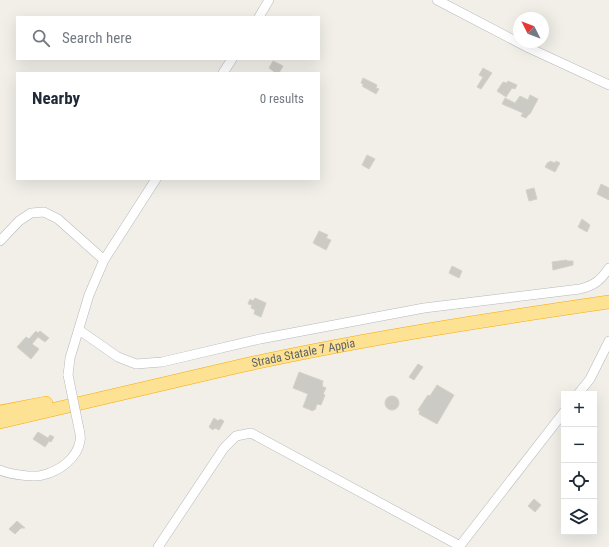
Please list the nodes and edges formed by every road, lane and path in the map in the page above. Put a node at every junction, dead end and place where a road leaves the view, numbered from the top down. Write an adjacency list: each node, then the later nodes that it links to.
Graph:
1 (269, 0): 3 (street)
2 (437, 0): 6 (street)
3 (260, 16)
4 (231, 60): 5 (street)
5 (224, 72)
6 (609, 85)
7 (155, 180): 9 (street)
8 (0, 242): 9 (street)
9 (104, 260): 13 (street)
10 (609, 268): 13 (street)
11 (609, 294): 16 (highway, Strada Statale 7 Appia)
12 (609, 302): 18 (highway, Strada Statale 7 Appia)
13 (79, 330): 19 (street, bridge)
14 (609, 341): 15 (street)
15 (580, 391)
16 (0, 412)
17 (561, 416): 20 (street)
18 (0, 422)
19 (0, 470)
20 (460, 546): 21 (street)
21 (158, 547)

